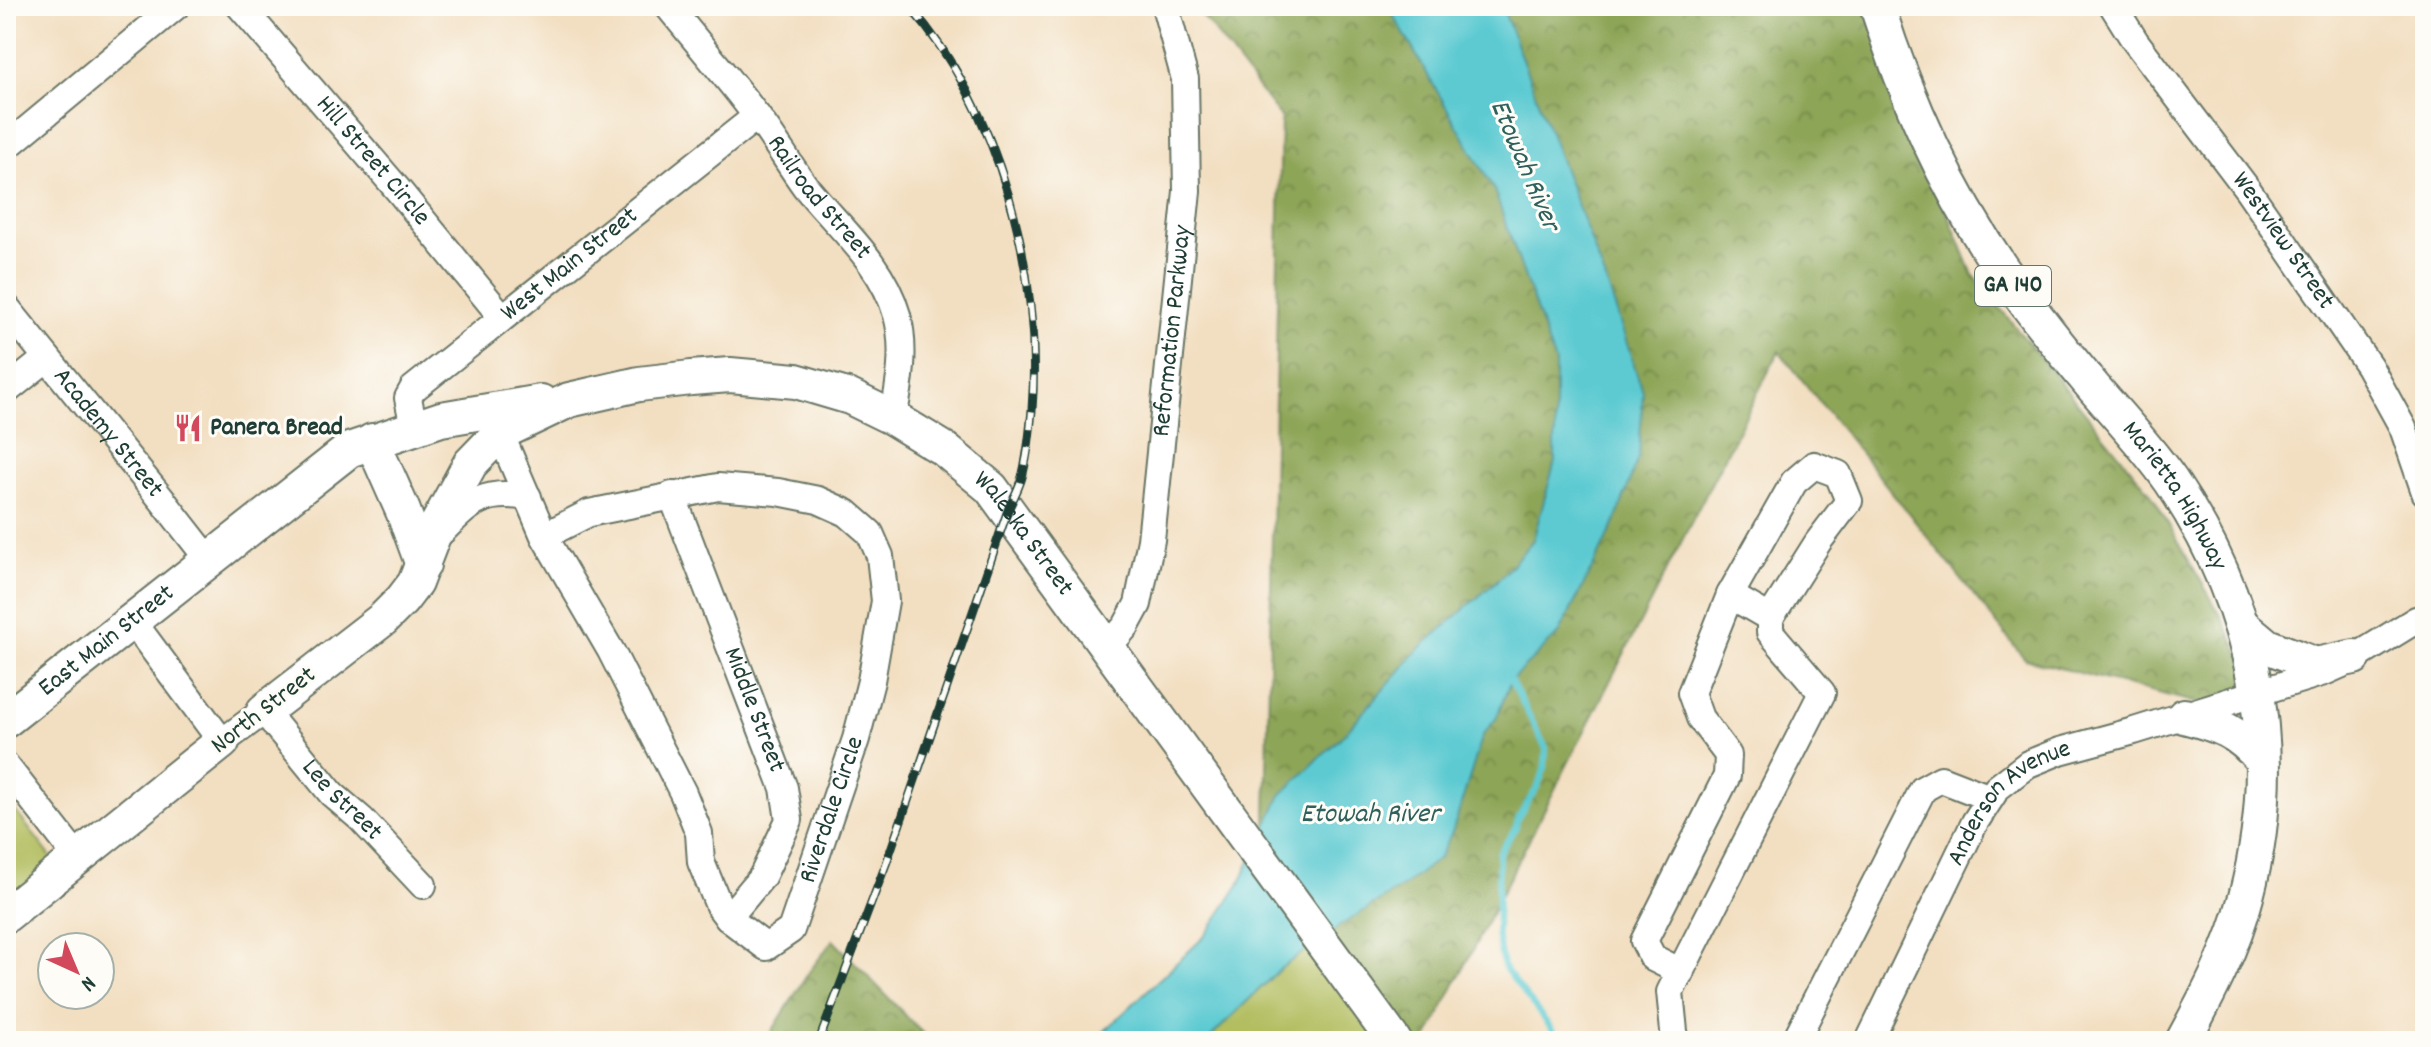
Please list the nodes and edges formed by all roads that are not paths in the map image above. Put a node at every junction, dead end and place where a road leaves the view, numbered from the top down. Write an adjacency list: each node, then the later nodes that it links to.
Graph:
1 (176, 6): 8 (street)
2 (240, 6): 10 (street, Hill Street Circle)
3 (668, 6): 7 (street, Railroad Street)
4 (1165, 6): 30 (street, Reformation Parkway)
5 (1877, 6): 29 (main road, Marietta Highway / GA 140)
6 (2113, 6): 19 (street, Westview Street)
7 (757, 116): 10 (street, West Main Street); 14 (street, Railroad Street)
8 (11, 133)
9 (6, 307): 11 (street, Academy Street)
10 (502, 317): 15 (street, West Main Street)
11 (47, 358): 12 (street); 24 (street, Academy Street)
12 (6, 391)
13 (569, 400): 14 (main road, Waleska Street); 15 (main road); 16 (main road, Waleska Street)
14 (893, 418): 30 (main road, Waleska Street)
15 (414, 427): 17 (main road)
16 (500, 433): 18 (main road, Waleska Street); 21 (street)
17 (372, 441): 23 (main road); 24 (main road)
18 (470, 464): 23 (main road, North Street)
19 (2425, 492)
20 (672, 495): 22 (street, Riverdale Circle); 43 (street, Middle Street); 43 (street, Riverdale Circle)
21 (528, 497): 22 (street); 23 (street)
22 (544, 536): 43 (street, Riverdale Circle)
23 (426, 554): 33 (main road, North Street)
24 (209, 560): 28 (main road, East Main Street)
25 (1730, 595): 26 (street); 26 (street); 44 (street)
26 (1770, 618): 44 (street)
27 (2425, 618): 31 (street, Anderson Avenue)
28 (133, 622): 35 (main road, East Main Street); 36 (street)
29 (2242, 625): 31 (main road); 32 (main road, Marietta Highway / GA 140)
30 (1108, 647): 45 (main road, Waleska Street)
31 (2354, 657): 32 (street, Anderson Avenue)
32 (2257, 693): 34 (street, Anderson Avenue); 37 (main road, Marietta Highway / GA 140)
33 (264, 711): 36 (street, North Street); 41 (street, Lee Street)
34 (2184, 716): 37 (main road); 39 (street, Anderson Avenue)
35 (6, 720)
36 (222, 742): 40 (main road, North Street)
37 (2262, 760): 49 (main road, Marietta Highway / GA 140)
38 (6, 766): 40 (street)
39 (1990, 798): 47 (street); 48 (street, Anderson Avenue)
40 (78, 858): 42 (main road, North Street)
41 (423, 885)
42 (6, 915)
43 (728, 918)
44 (1681, 972): 46 (street)
45 (1394, 1041)
46 (1675, 1041)
47 (1795, 1041)
48 (1869, 1041)
49 (2183, 1041)

